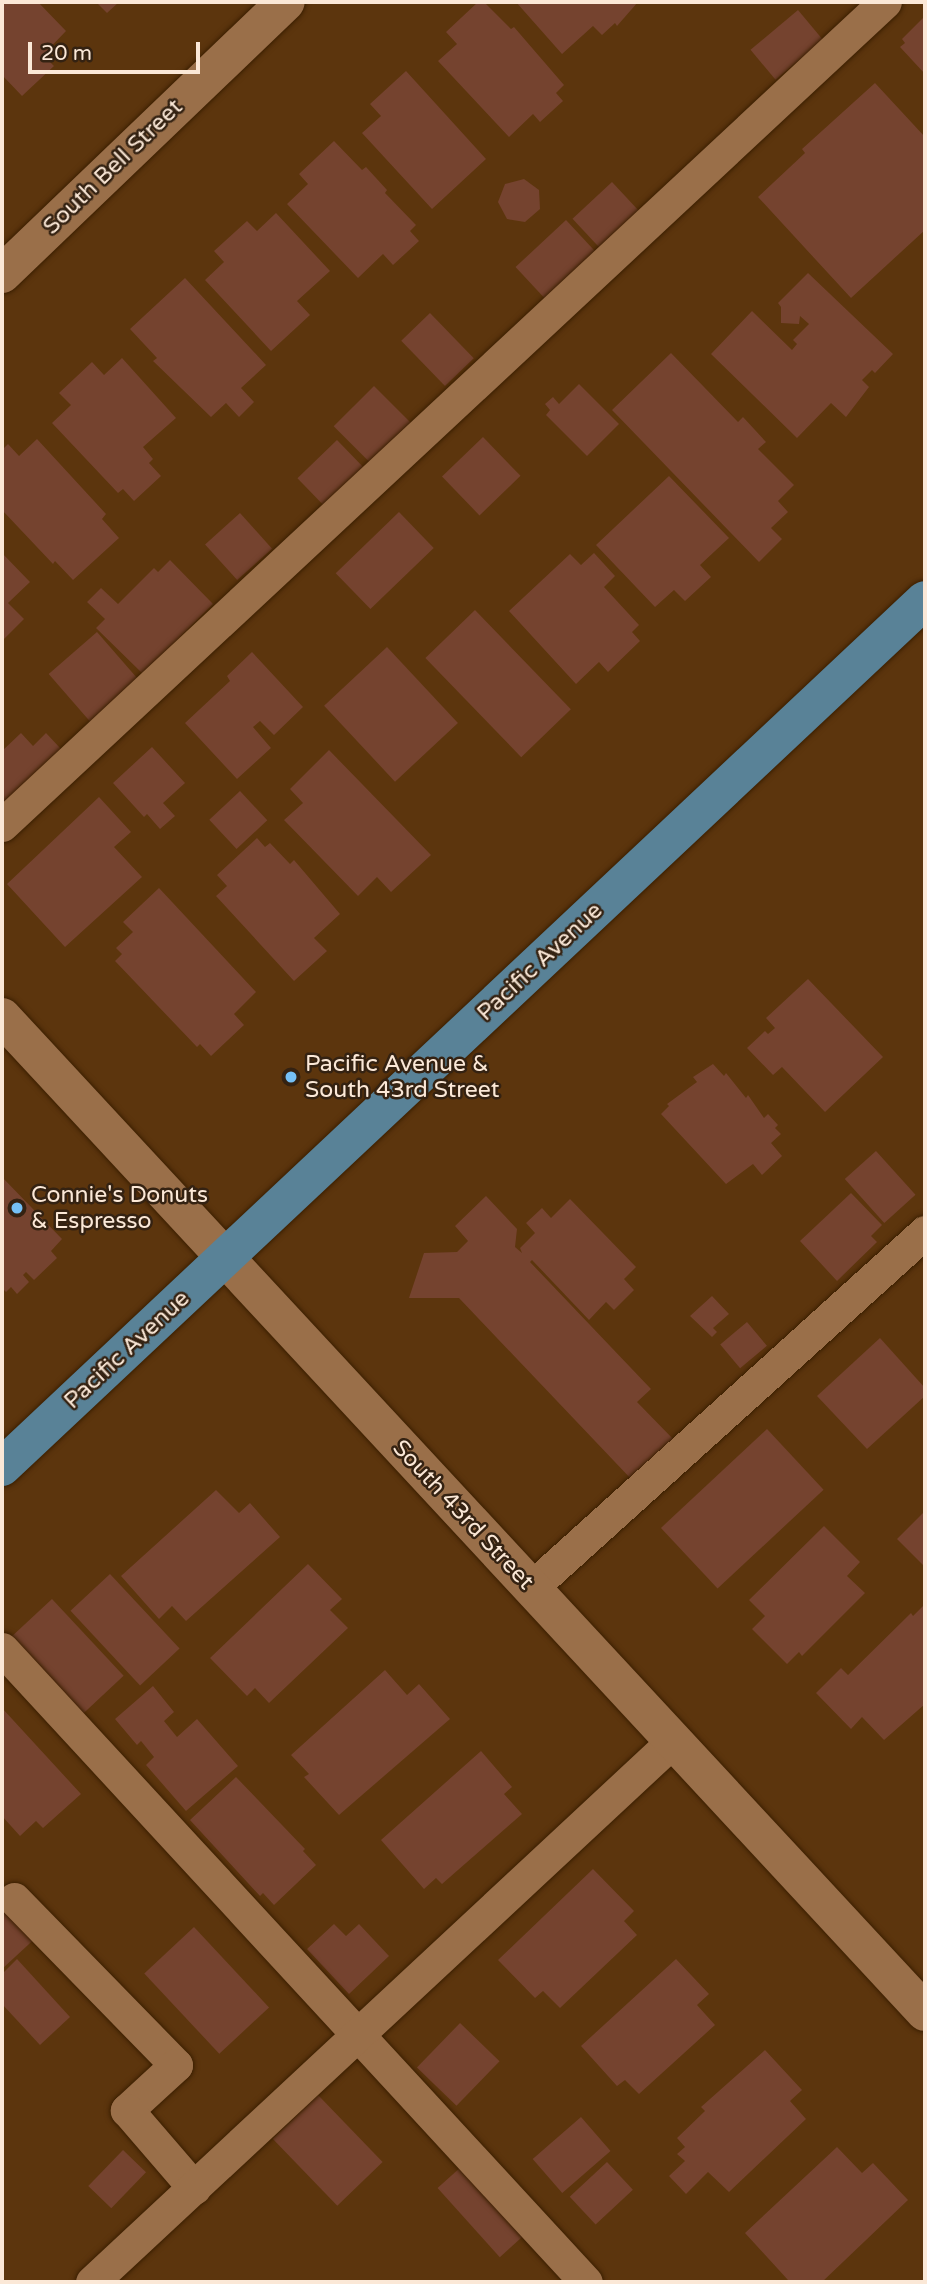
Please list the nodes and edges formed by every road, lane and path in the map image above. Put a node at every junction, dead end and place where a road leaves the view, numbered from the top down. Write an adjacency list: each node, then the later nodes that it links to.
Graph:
1 (286, 2): 3 (street, South Bell Street)
2 (885, 2): 5 (lane)
3 (2, 274)
4 (925, 600): 8 (main road, Pacific Avenue)
5 (2, 825)
6 (2, 1017): 8 (street, South 43rd Street)
7 (925, 1232): 10 (lane)
8 (225, 1258): 9 (main road, Pacific Avenue); 10 (street, South 43rd Street)
9 (2, 1467)
10 (531, 1588): 12 (street, South 43rd Street)
11 (2, 1650): 15 (lane)
12 (673, 1741): 14 (street, South 43rd Street); 15 (lane)
13 (14, 1899): 16 (lane)
14 (925, 2012)
15 (358, 2035): 16 (lane); 18 (lane)
16 (194, 2188): 17 (lane)
17 (92, 2282)
18 (586, 2282)

